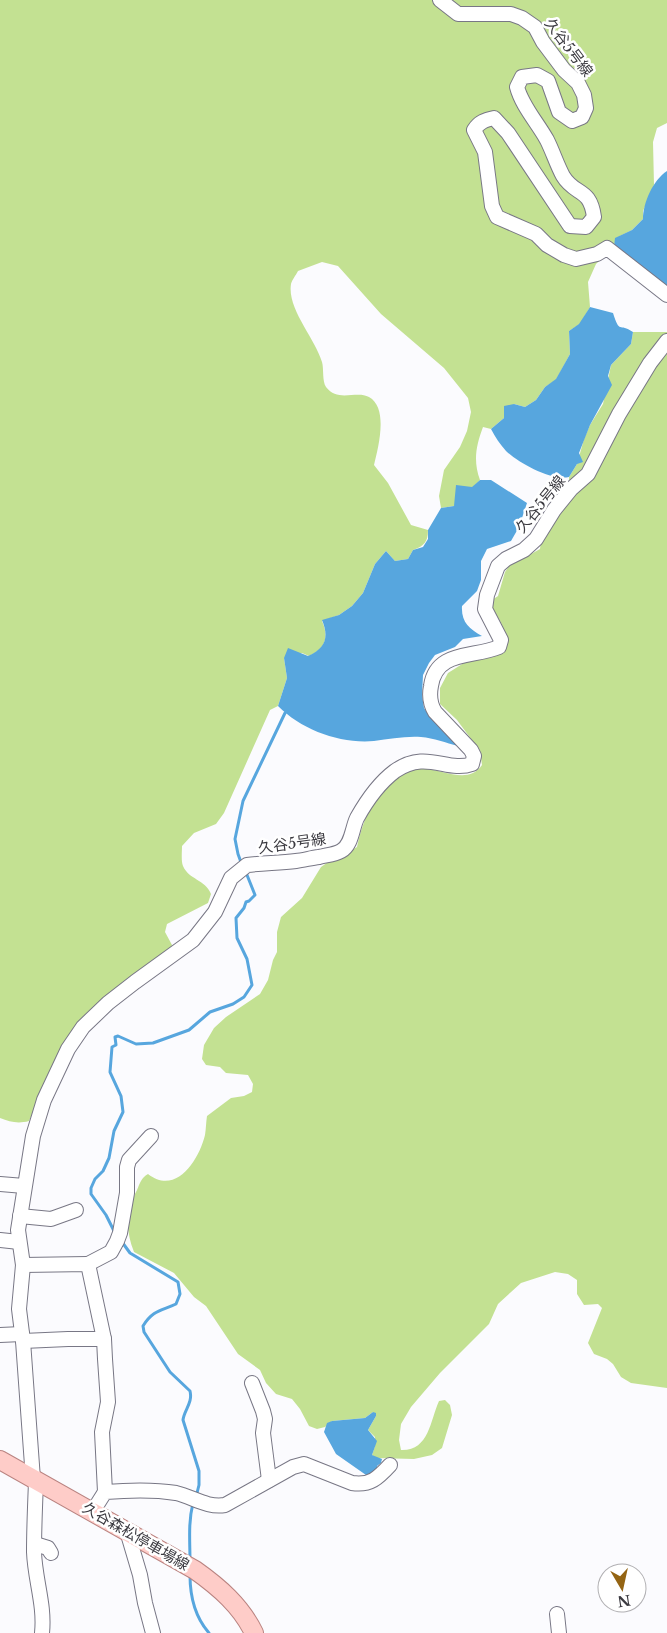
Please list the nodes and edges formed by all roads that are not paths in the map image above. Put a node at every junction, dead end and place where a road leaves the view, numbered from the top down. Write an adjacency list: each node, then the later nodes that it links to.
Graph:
1 (440, 0): 2 (street, 久谷5号線)
2 (667, 295)
3 (667, 341): 6 (street, 久谷5号線)
4 (151, 1136): 11 (street)
5 (0, 1184): 6 (street)
6 (24, 1186): 8 (street, 久谷5号線)
7 (76, 1210): 8 (street)
8 (20, 1216): 10 (street, 久谷5号線)
9 (0, 1240): 10 (street)
10 (19, 1242): 12 (street, 久谷5号線)
11 (88, 1264): 12 (street); 15 (street)
12 (23, 1265): 14 (street, 久谷5号線)
13 (0, 1335): 14 (street)
14 (23, 1338): 15 (street); 19 (street, 久谷5号線)
15 (104, 1339): 21 (street)
16 (252, 1383): 20 (street)
17 (0, 1460): 19 (main road, 久谷森松停車場線)
18 (390, 1465): 20 (street)
19 (33, 1479): 22 (main road, 久谷森松停車場線); 24 (street, 久谷5号線)
20 (269, 1480): 21 (street)
21 (105, 1492): 22 (street)
22 (93, 1511): 23 (main road, 久谷森松停車場線)
23 (127, 1531): 28 (street); 29 (main road, 久谷森松停車場線)
24 (35, 1544): 25 (street); 27 (street, 久谷5号線)
25 (51, 1553)
26 (557, 1614): 30 (street)
27 (42, 1633)
28 (153, 1633)
29 (254, 1633)
30 (559, 1633)

